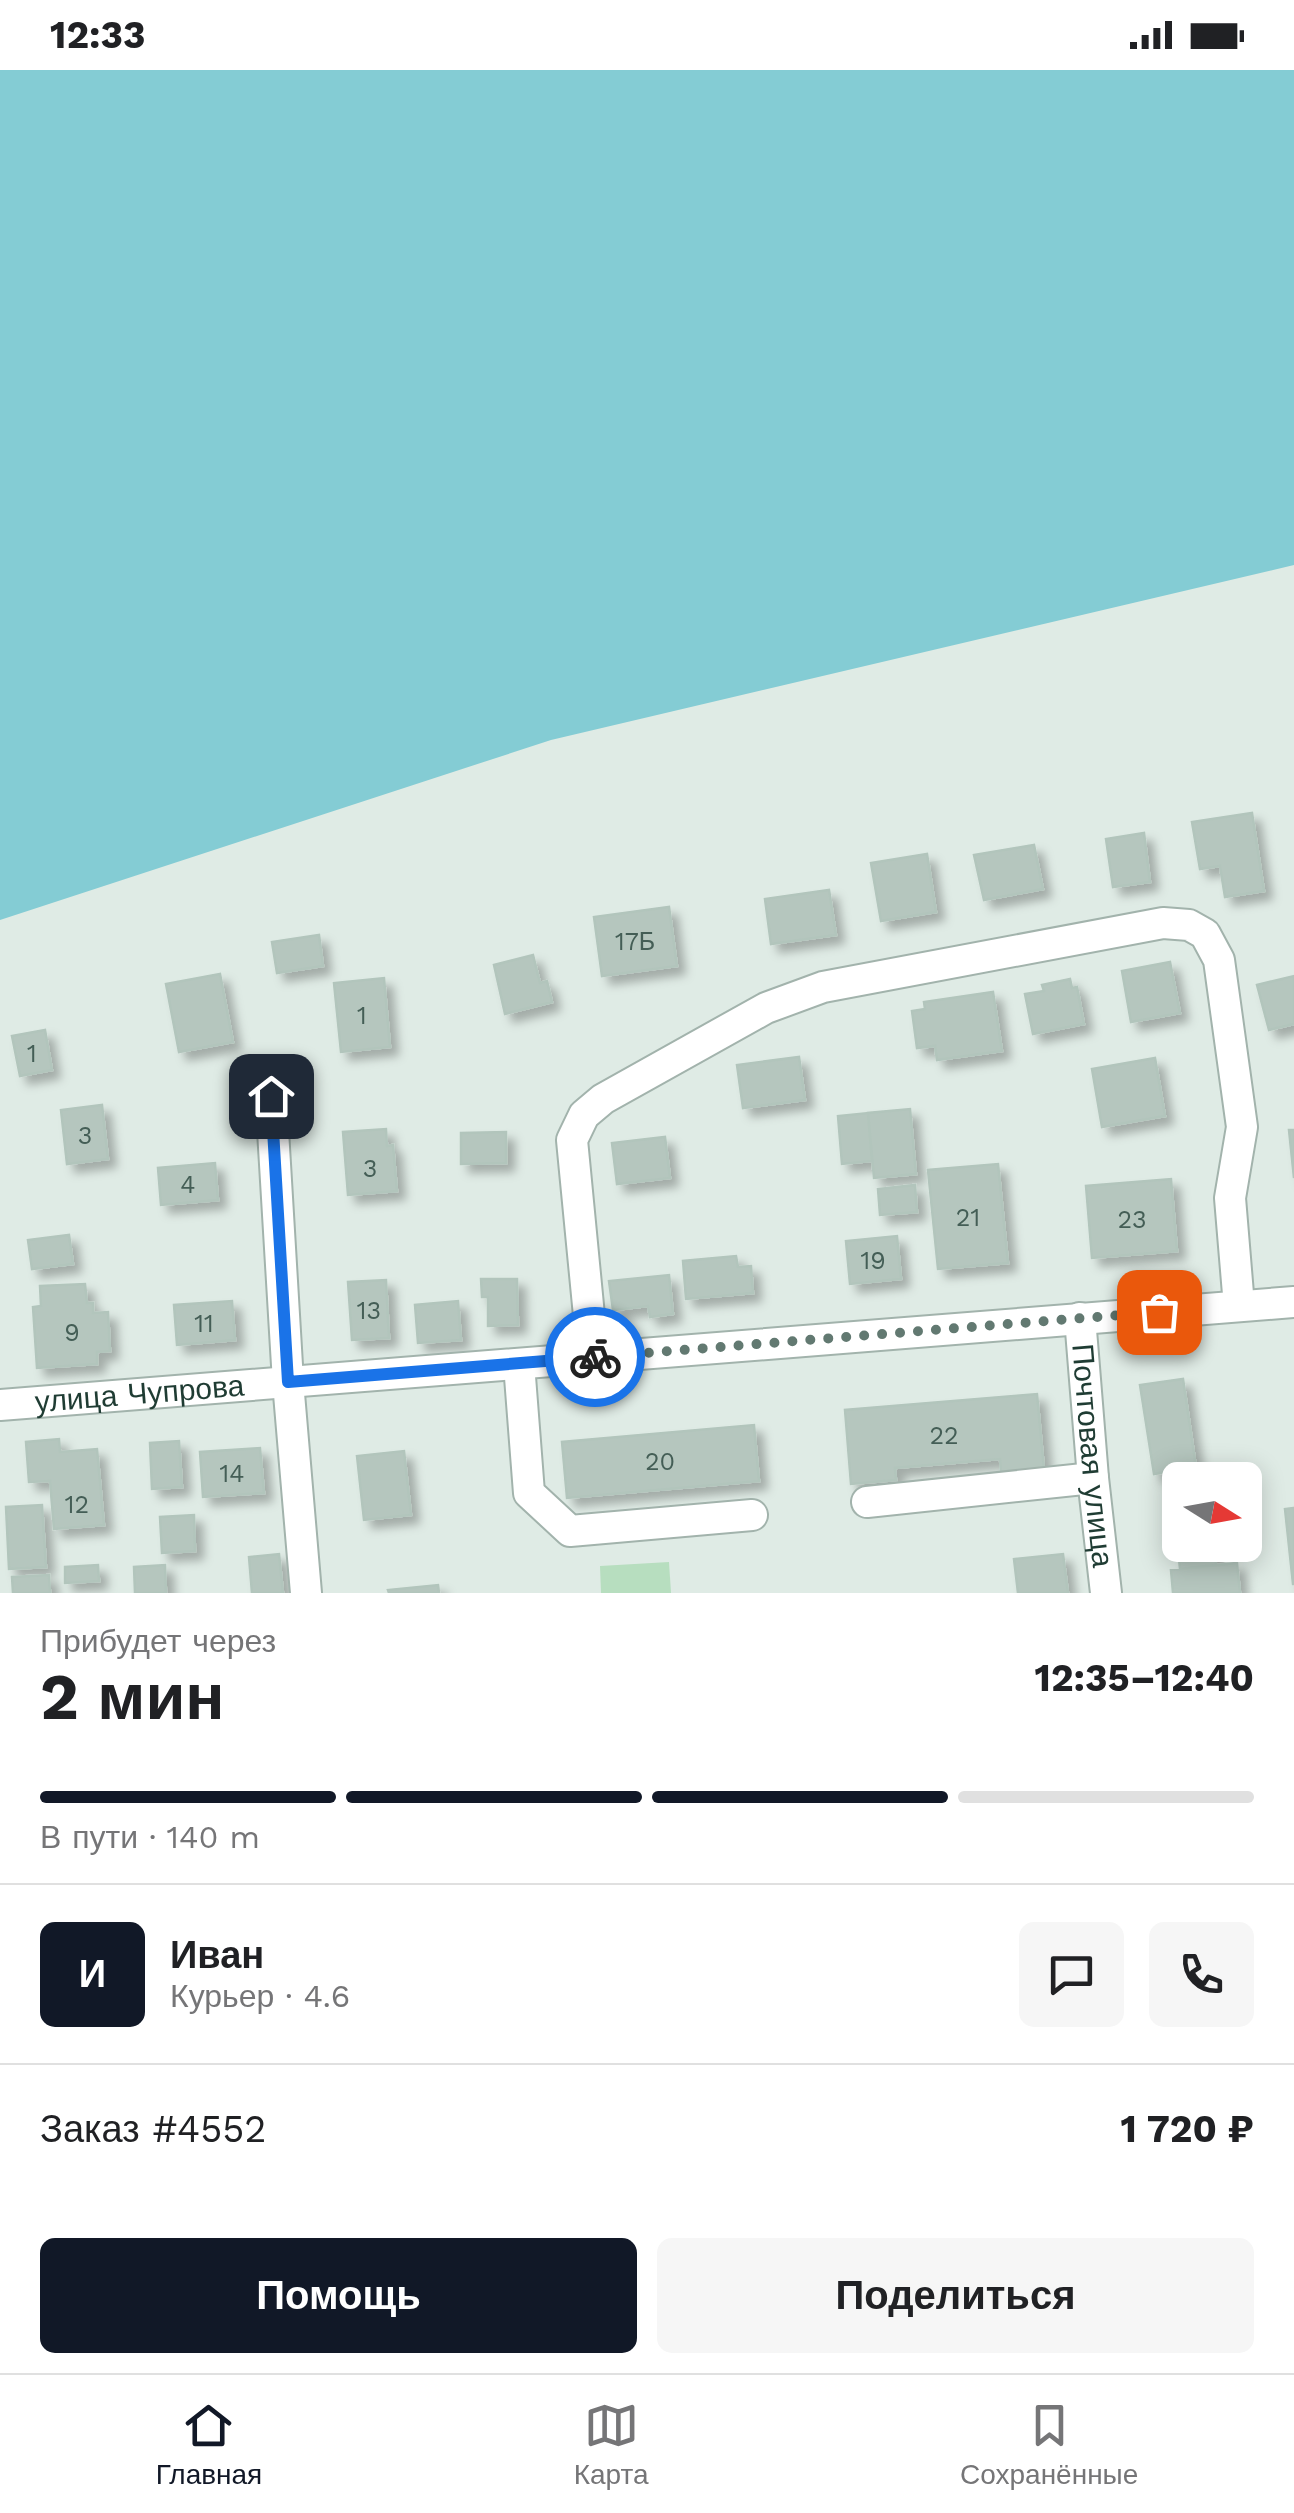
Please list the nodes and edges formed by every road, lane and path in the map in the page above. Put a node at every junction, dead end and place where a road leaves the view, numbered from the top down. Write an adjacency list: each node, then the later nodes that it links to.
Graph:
1 (271, 1096): 7 (street)
2 (1294, 1302): 3 (street, улица Чупрова)
3 (1239, 1306): 4 (street, улица Чупрова); 5 (street)
4 (1080, 1318): 5 (street, улица Чупрова); 9 (street, Почтовая улица)
5 (592, 1357): 6 (street, улица Чупрова)
6 (519, 1364): 7 (street, улица Чупрова); 11 (street)
7 (288, 1382): 8 (street, улица Чупрова); 12 (street)
8 (0, 1406)
9 (1093, 1478): 10 (street); 13 (street, Почтовая улица)
10 (867, 1502)
11 (752, 1516)
12 (306, 1593)
13 (1106, 1593)

